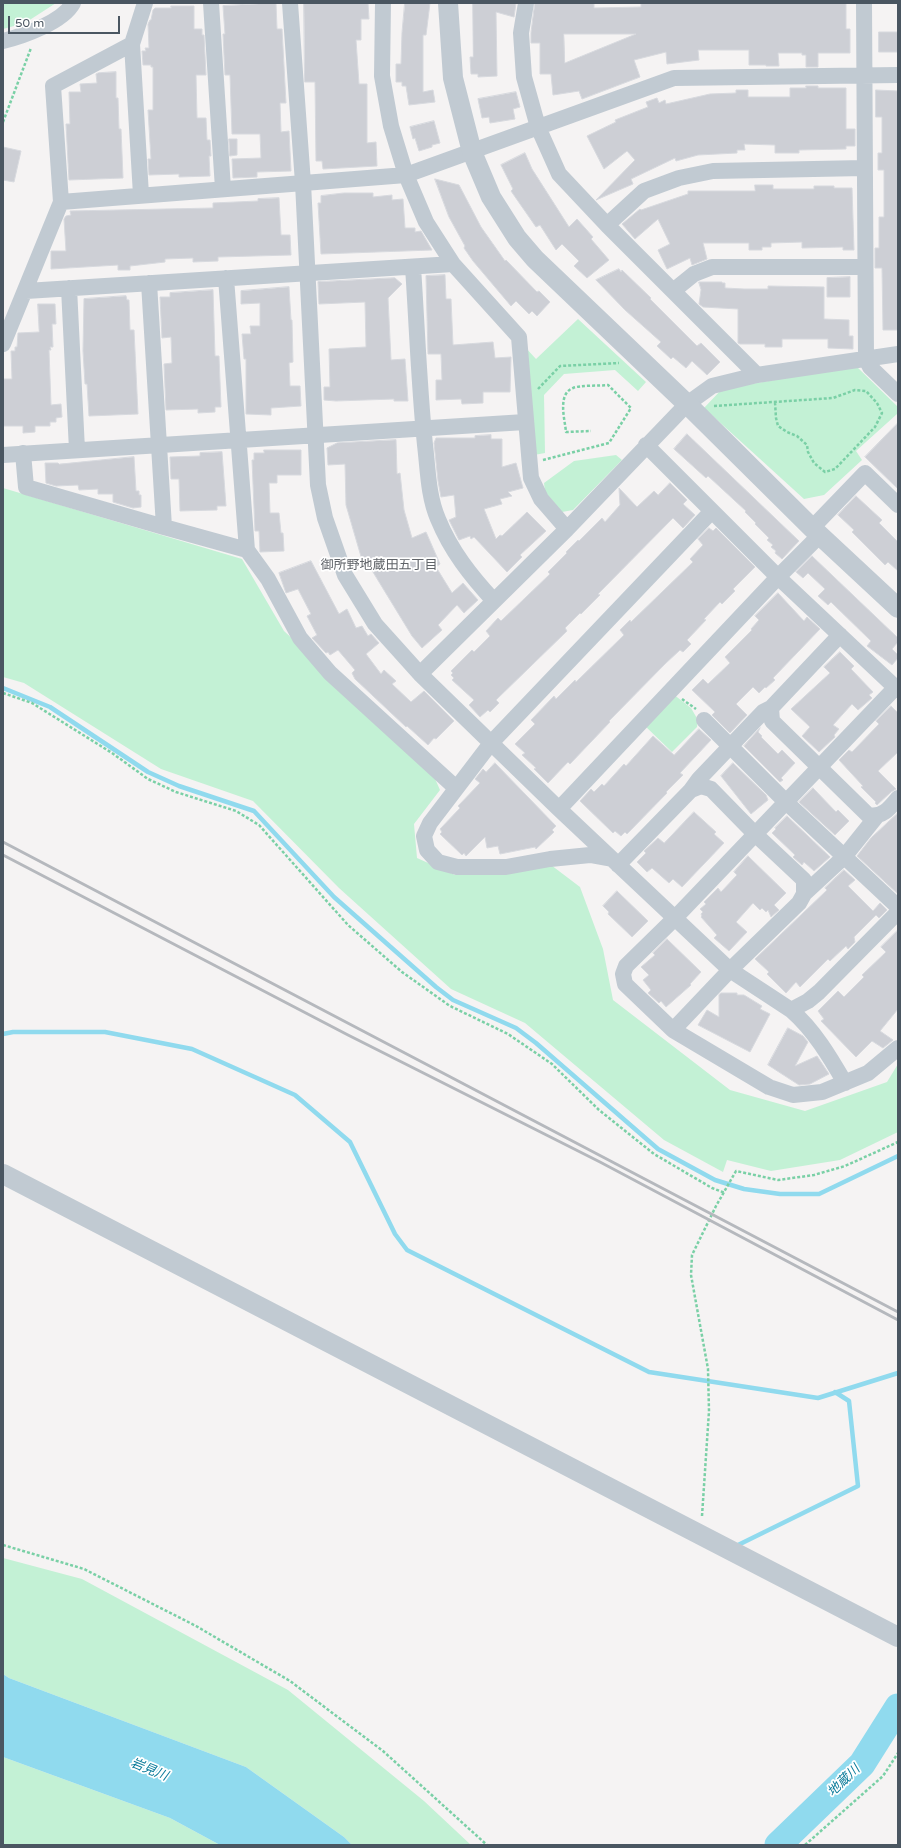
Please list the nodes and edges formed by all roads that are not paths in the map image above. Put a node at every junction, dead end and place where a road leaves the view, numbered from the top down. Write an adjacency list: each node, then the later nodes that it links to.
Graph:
1 (73, 3): 9 (street)
2 (145, 3): 10 (street)
3 (211, 3): 18 (street)
4 (290, 3): 17 (street)
5 (383, 3): 16 (street)
6 (448, 3): 14 (street)
7 (526, 3): 13 (street)
8 (864, 3): 11 (street)
9 (3, 41)
10 (132, 44): 19 (street); 20 (street)
11 (864, 75): 12 (street); 13 (street); 15 (street)
12 (898, 75)
13 (538, 127): 14 (street); 21 (street)
14 (472, 152): 16 (street); 36 (street)
15 (864, 168): 21 (street); 24 (street)
16 (406, 175): 17 (street); 22 (street)
17 (303, 183): 18 (street); 25 (street)
18 (223, 189): 19 (street)
19 (142, 195): 20 (street)
20 (61, 202): 29 (street)
21 (606, 225): 30 (street)
22 (453, 264): 23 (street); 37 (street)
23 (413, 267): 25 (street); 38 (street)
24 (865, 267): 30 (street); 33 (street)
25 (307, 273): 26 (street); 39 (street)
26 (226, 278): 27 (street); 40 (street)
27 (149, 283): 28 (street); 41 (street)
28 (69, 288): 29 (street); 43 (street)
29 (26, 291): 31 (street)
30 (674, 291): 34 (street)
31 (3, 344)
32 (898, 354): 33 (street)
33 (866, 359): 34 (street); 35 (street)
34 (757, 375): 36 (street)
35 (898, 394)
36 (687, 404): 42 (street); 50 (street)
37 (525, 422): 38 (street); 49 (street)
38 (423, 428): 39 (street); 53 (street)
39 (316, 435): 40 (street); 56 (street)
40 (239, 439): 41 (street); 51 (street)
41 (158, 445): 43 (street); 48 (street)
42 (646, 445): 47 (street); 49 (street)
43 (77, 450): 44 (street)
44 (23, 453): 45 (street); 48 (street)
45 (3, 455)
46 (898, 505): 50 (street)
47 (712, 511): 52 (street); 60 (street)
48 (164, 527): 51 (street)
49 (567, 529): 53 (street)
50 (816, 531): 52 (street); 54 (street)
51 (247, 550): 63 (street)
52 (778, 577): 55 (street); 67 (street)
53 (494, 601): 56 (street)
54 (898, 608)
55 (840, 635): 57 (street); 58 (street)
56 (420, 674): 60 (street)
57 (897, 689): 62 (street)
58 (771, 708): 61 (street); 62 (street)
59 (704, 720): 61 (street)
60 (491, 743): 63 (street); 67 (street)
61 (730, 746): 64 (street); 66 (street)
62 (819, 768): 66 (street); 68 (street)
63 (456, 788): 71 (street)
64 (691, 790): 69 (street); 71 (street)
65 (898, 798): 68 (street)
66 (786, 802): 69 (street); 70 (street)
67 (559, 809): 71 (street)
68 (876, 817): 70 (street)
69 (755, 834): 72 (street); 75 (street)
70 (844, 857): 72 (street); 73 (street)
71 (615, 862): 75 (street)
72 (804, 894): 76 (street)
73 (898, 907)
74 (898, 912): 77 (street)
75 (674, 919): 76 (street); 78 (street)
76 (730, 970): 77 (street); 78 (street)
77 (791, 1010): 80 (street)
78 (673, 1030): 80 (street)
79 (898, 1048): 80 (street)
80 (845, 1083)
81 (3, 1174): 82 (street)
82 (898, 1637)

